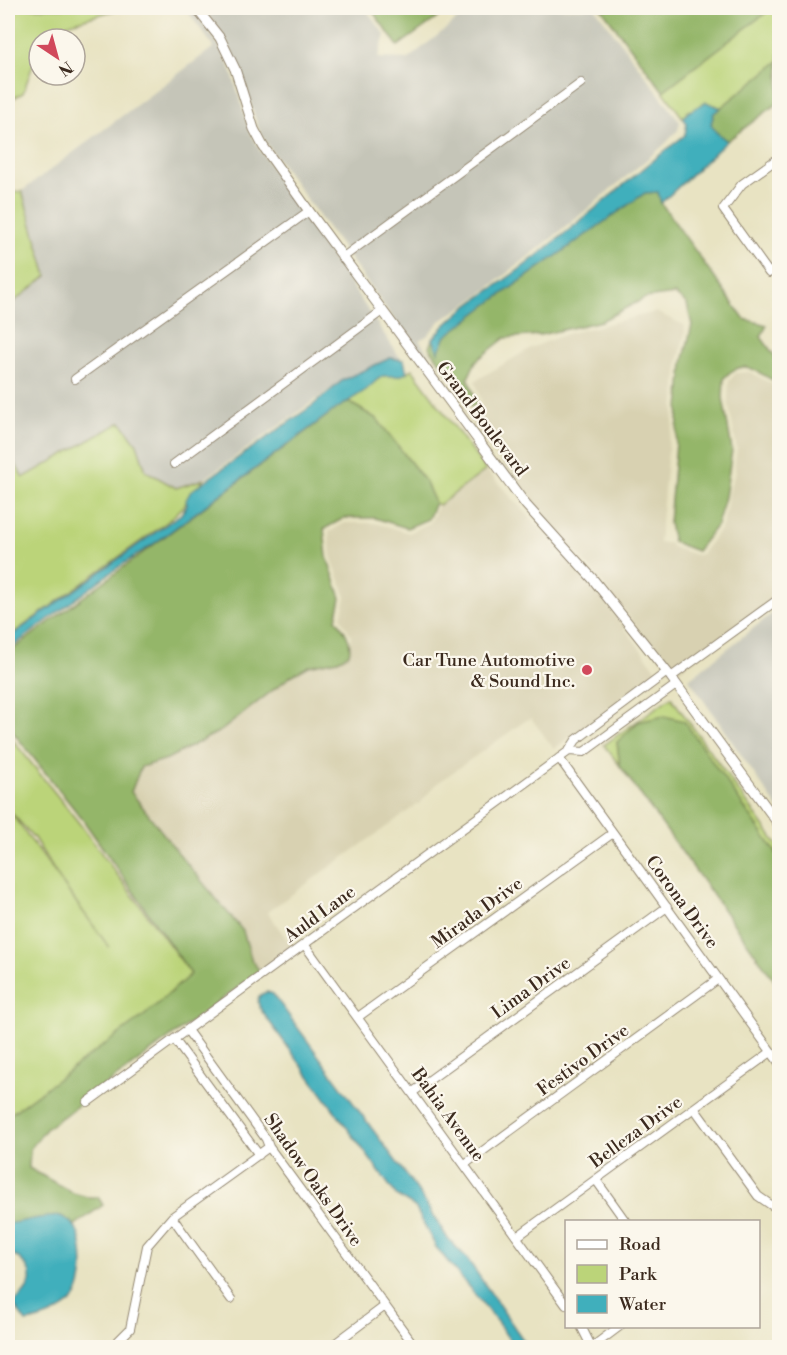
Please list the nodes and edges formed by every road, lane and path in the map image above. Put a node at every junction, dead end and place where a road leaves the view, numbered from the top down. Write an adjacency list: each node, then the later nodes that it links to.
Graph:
1 (196, 8): 4 (street, Grand Boulevard)
2 (581, 83): 5 (street)
3 (780, 157): 6 (street)
4 (309, 211): 5 (street, Grand Boulevard); 8 (street)
5 (342, 258): 7 (street, Grand Boulevard)
6 (780, 266)
7 (382, 311): 9 (street); 11 (street, Grand Boulevard)
8 (75, 380)
9 (174, 464)
10 (780, 598): 11 (street)
11 (671, 678): 12 (street, Auld Lane); 12 (street, Auld Lane); 14 (street, Grand Boulevard)
12 (569, 751): 13 (street, Auld Lane)
13 (559, 758): 15 (street, Corona Drive); 17 (street, Auld Lane)
14 (780, 826)
15 (613, 833): 16 (street, Corona Drive); 19 (street, Mirada Drive)
16 (667, 907): 18 (street, Corona Drive); 24 (street, Lima Drive)
17 (304, 944): 19 (street, Bahia Avenue); 20 (street, Auld Lane)
18 (718, 979): 22 (street, Corona Drive); 29 (street, Festivo Drive)
19 (358, 1017): 24 (street, Bahia Avenue)
20 (187, 1030): 21 (street, Auld Lane); 27 (street, Shadow Oaks Drive)
21 (174, 1039): 25 (street, Auld Lane); 28 (street, Shadow Oaks Drive)
22 (771, 1052): 23 (street, Corona Drive); 26 (street, Belleza Drive)
23 (780, 1064)
24 (413, 1092): 29 (street, Bahia Avenue)
25 (88, 1102)
26 (694, 1108): 30 (street, Belleza Drive); 31 (street)
27 (269, 1147): 28 (street); 37 (street, Shadow Oaks Drive)
28 (259, 1155): 32 (street)
29 (465, 1164): 34 (street, Bahia Avenue)
30 (596, 1180): 33 (street); 34 (street, Belleza Drive)
31 (780, 1204)
32 (172, 1217): 35 (street); 40 (street)
33 (625, 1220)
34 (518, 1236): 36 (street, Bahia Avenue)
35 (231, 1299)
36 (565, 1302)
37 (386, 1306): 41 (street); 42 (street, Shadow Oaks Drive)
38 (582, 1328): 43 (street)
39 (617, 1328): 43 (street)
40 (111, 1347)
41 (329, 1347)
42 (416, 1347)
43 (592, 1347)

